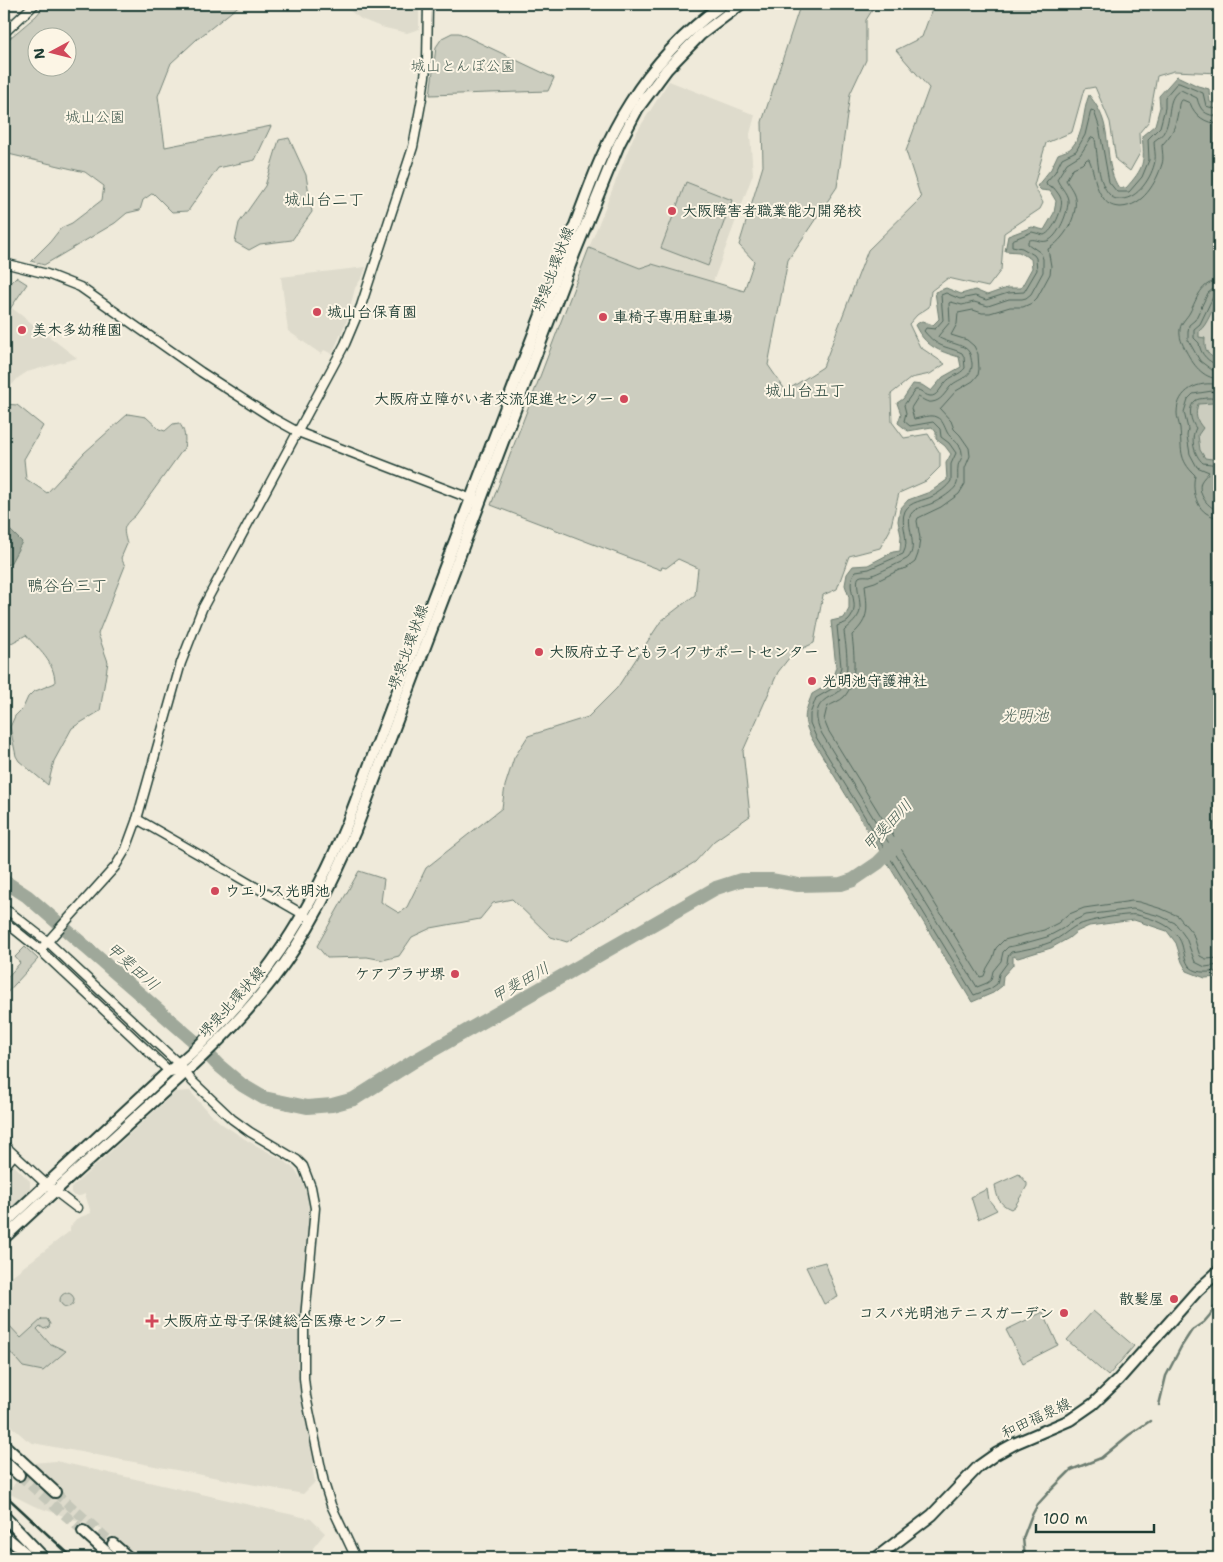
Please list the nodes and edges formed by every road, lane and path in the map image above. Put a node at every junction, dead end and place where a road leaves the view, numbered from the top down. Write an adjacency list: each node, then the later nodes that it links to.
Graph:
1 (35, 4): 5 (street)
2 (428, 4): 7 (street)
3 (723, 4): 8 (main road, 堺泉北環状線)
4 (741, 4): 8 (main road, 堺泉北環状線)
5 (4, 33)
6 (4, 263): 7 (street)
7 (298, 432): 8 (street); 9 (street)
8 (475, 501): 11 (main road, 堺泉北環状線)
9 (137, 819): 11 (street); 13 (street)
10 (4, 909): 13 (street)
11 (308, 917): 15 (main road, 堺泉北環状線)
12 (4, 922): 14 (street)
13 (48, 942): 14 (street); 16 (street)
14 (40, 950): 17 (street)
15 (196, 1056): 16 (main road, 堺泉北環状線); 18 (main road, 堺泉北環状線)
16 (179, 1064): 17 (main road, 堺泉北環状線); 18 (street)
17 (170, 1071): 18 (street); 22 (main road, 堺泉北環状線)
18 (185, 1073): 22 (main road, 堺泉北環状線); 39 (street)
19 (4, 1145): 20 (street)
20 (14, 1155): 21 (street); 22 (street)
21 (4, 1167)
22 (50, 1188): 23 (street); 24 (main road, 堺泉北環状線); 25 (main road, 堺泉北環状線)
23 (77, 1208)
24 (4, 1224)
25 (4, 1238)
26 (1219, 1271): 40 (main road, 和田福泉線)
27 (4, 1445): 30 (main road)
28 (4, 1461): 29 (main road)
29 (19, 1476)
30 (55, 1492)
31 (4, 1516): 36 (main road)
32 (82, 1530): 37 (main road)
33 (4, 1535): 35 (main road)
34 (114, 1544): 38 (main road)
35 (31, 1558)
36 (44, 1558)
37 (113, 1558)
38 (129, 1558)
39 (356, 1558)
40 (876, 1558)

